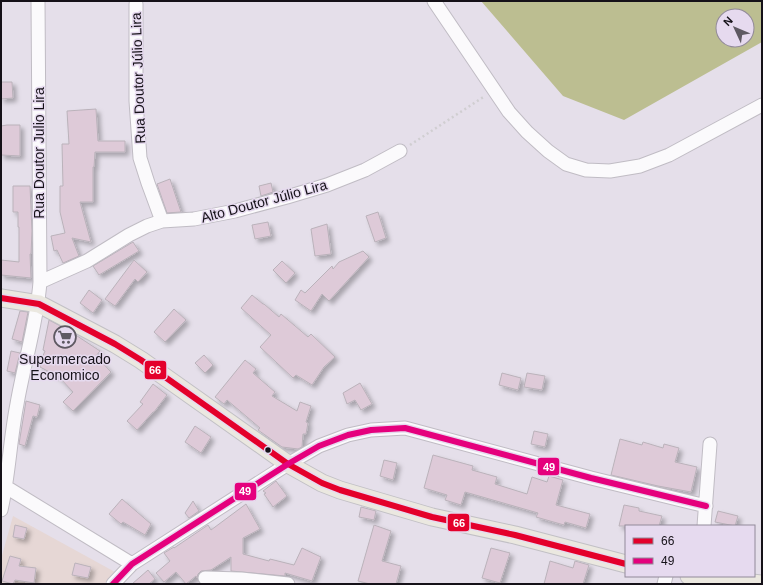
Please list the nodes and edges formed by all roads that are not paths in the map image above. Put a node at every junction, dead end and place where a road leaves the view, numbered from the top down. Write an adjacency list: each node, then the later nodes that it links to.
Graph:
1 (38, 1): 7 (street, Rua Doutor Julio Lira)
2 (434, 1): 4 (street)
3 (136, 4): 6 (street, Rua Doutor Júlio Lira)
4 (762, 105)
5 (400, 152): 6 (street, Alto Doutor Júlio Lira)
6 (162, 221): 7 (street, Alto Doutor Júlio Lira)
7 (40, 282): 9 (street, Rua Doutor Julio Lira)
8 (1, 298): 9 (main road)
9 (38, 304): 11 (main road); 12 (street, Rua Doutor Julio Lira)
10 (710, 444): 13 (street)
11 (288, 464): 13 (street); 16 (street); 17 (main road)
12 (6, 488): 14 (street, Rua Doutor Julio Lira); 16 (street)
13 (706, 506): 15 (street)
14 (1, 510)
15 (704, 525)
16 (132, 564): 21 (street)
17 (625, 564)
18 (704, 577): 23 (main road)
19 (205, 578): 20 (street)
20 (274, 583): 22 (street)
21 (113, 584)
22 (288, 584)
23 (759, 584)

